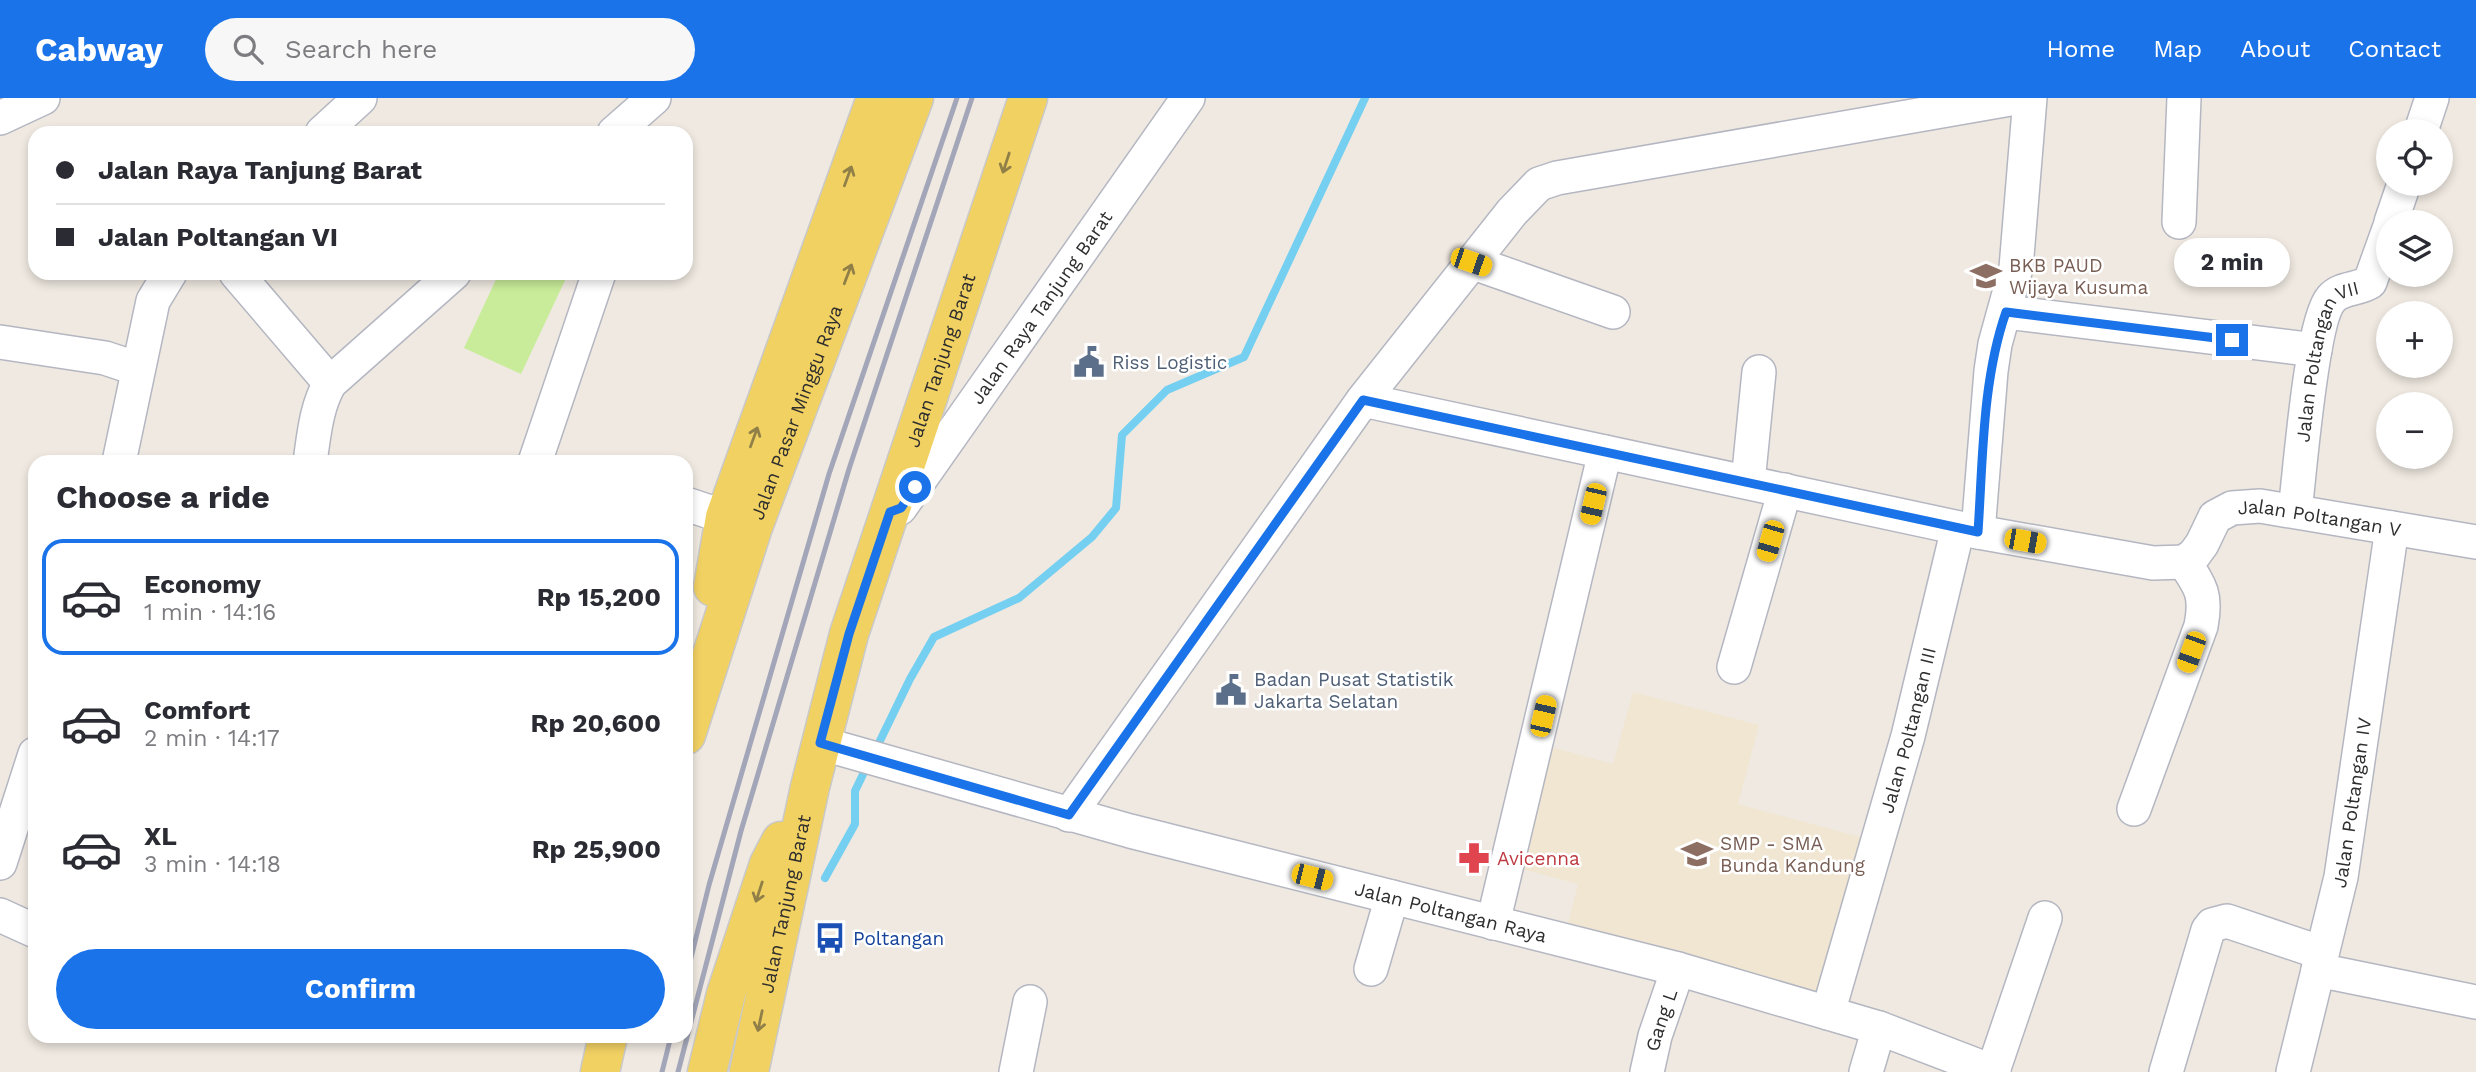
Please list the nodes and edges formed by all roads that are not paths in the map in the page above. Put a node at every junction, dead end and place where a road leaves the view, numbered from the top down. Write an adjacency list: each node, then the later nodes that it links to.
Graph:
1 (43, 98): 12 (street)
2 (360, 98): 14 (street)
3 (656, 98): 15 (street); 16 (street)
4 (876, 98): 41 (main road, Jalan Pasar Minggu Raya, one-way to 4)
5 (914, 98): 48 (main road, Jalan Pasar Minggu Raya, one-way to 5)
6 (1028, 98): 40 (main road, Jalan Tanjung Barat, one-way to 40)
7 (1188, 98): 40 (street, Jalan Raya Tanjung Barat)
8 (2015, 98): 18 (street)
9 (2030, 98): 25 (street, Jalan Poltangan III)
10 (2184, 98): 17 (street)
11 (2432, 98): 13 (street)
12 (0, 118)
13 (2425, 119)
14 (330, 126)
15 (622, 126)
16 (648, 126)
17 (2179, 222)
18 (1471, 262): 24 (street); 31 (street)
19 (2376, 265): 27 (street, Jalan Poltangan VII)
20 (166, 280): 28 (street)
21 (242, 280): 30 (street)
22 (446, 280): 30 (street)
23 (597, 280): 35 (street)
24 (1613, 312)
25 (2006, 312): 27 (street); 43 (street, Jalan Poltangan III)
26 (0, 342): 28 (street)
27 (2315, 351): 39 (street, Jalan Poltangan VII)
28 (138, 369): 33 (street)
29 (1759, 372): 36 (street)
30 (330, 383): 34 (street)
31 (1363, 400): 32 (street); 53 (street)
32 (1605, 452): 36 (street); 58 (street)
33 (120, 455)
34 (311, 455)
35 (546, 455)
36 (1748, 482): 37 (street)
37 (1785, 490): 43 (street); 46 (street)
38 (693, 506): 41 (street)
39 (2295, 511): 42 (street, Jalan Poltangan V); 45 (street, Jalan Poltangan V)
40 (890, 512): 49 (main road, Jalan Tanjung Barat)
41 (725, 517): 47 (main road, Jalan Pasar Minggu Raya)
42 (2392, 528): 44 (street, Jalan Poltangan V); 60 (street, Jalan Poltangan IV)
43 (1968, 530): 45 (street); 65 (street, Jalan Poltangan III)
44 (2476, 542)
45 (2184, 562): 52 (street)
46 (1734, 667)
47 (693, 697)
48 (693, 714)
49 (820, 743): 51 (main road, Jalan Tanjung Barat); 53 (street, Jalan Poltangan Raya)
50 (28, 776): 54 (street)
51 (810, 787): 71 (main road, one-way to 71); 72 (main road, Jalan Tanjung Barat, one-way to 72)
52 (2134, 809)
53 (1069, 815): 55 (street, Jalan Poltangan Raya)
54 (0, 863)
55 (1392, 897): 58 (street, Jalan Poltangan Raya); 61 (street)
56 (0, 915): 59 (street)
57 (2045, 918): 76 (street)
58 (1493, 923): 62 (street, Jalan Poltangan Raya)
59 (28, 928)
60 (2320, 962): 64 (street); 77 (street); 78 (street, Jalan Poltangan IV)
61 (1371, 969)
62 (1678, 969): 65 (street, Jalan Poltangan Raya); 74 (street, Gang L)
63 (1030, 1002): 73 (street)
64 (2476, 1002)
65 (1828, 1013): 66 (street, Jalan Poltangan Raya)
66 (1880, 1028): 75 (street); 76 (street, Jalan Poltangan Raya)
67 (606, 1043): 69 (main road)
68 (621, 1043): 70 (main road)
69 (600, 1072)
70 (615, 1072)
71 (707, 1072)
72 (749, 1072)
73 (1016, 1072)
74 (1647, 1072)
75 (1866, 1072)
76 (1994, 1072)
77 (2166, 1072)
78 (2293, 1072)

